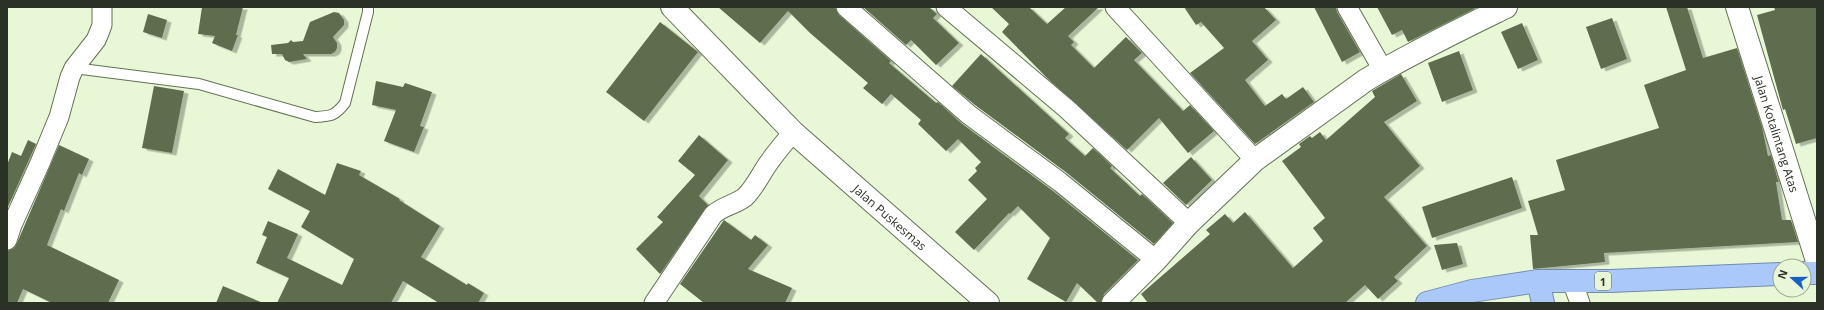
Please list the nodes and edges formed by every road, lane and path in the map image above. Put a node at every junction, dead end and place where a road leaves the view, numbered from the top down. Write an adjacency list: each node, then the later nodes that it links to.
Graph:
1 (102, 7): 10 (street)
2 (368, 7): 10 (lane)
3 (672, 7): 12 (street, Jalan Puskesmas)
4 (846, 7): 16 (street)
5 (946, 7): 14 (street)
6 (1115, 7): 13 (street)
7 (1348, 7): 11 (street)
8 (1737, 7): 17 (street, Jalan Kotalintang Atas)
9 (1498, 9): 11 (street)
10 (74, 68): 15 (street)
11 (1383, 70): 13 (street)
12 (793, 132): 21 (street); 22 (street, Jalan Puskesmas)
13 (1256, 160): 14 (street)
14 (1189, 223): 16 (street)
15 (7, 240)
16 (1156, 260): 23 (street)
17 (1817, 261)
18 (1772, 274): 20 (highway, 1)
19 (1538, 281): 20 (highway, 1); 24 (highway, 1); 25 (highway)
20 (1572, 281): 26 (street)
21 (654, 303)
22 (988, 303)
23 (1113, 303)
24 (1427, 303)
25 (1542, 303)
26 (1580, 303)

